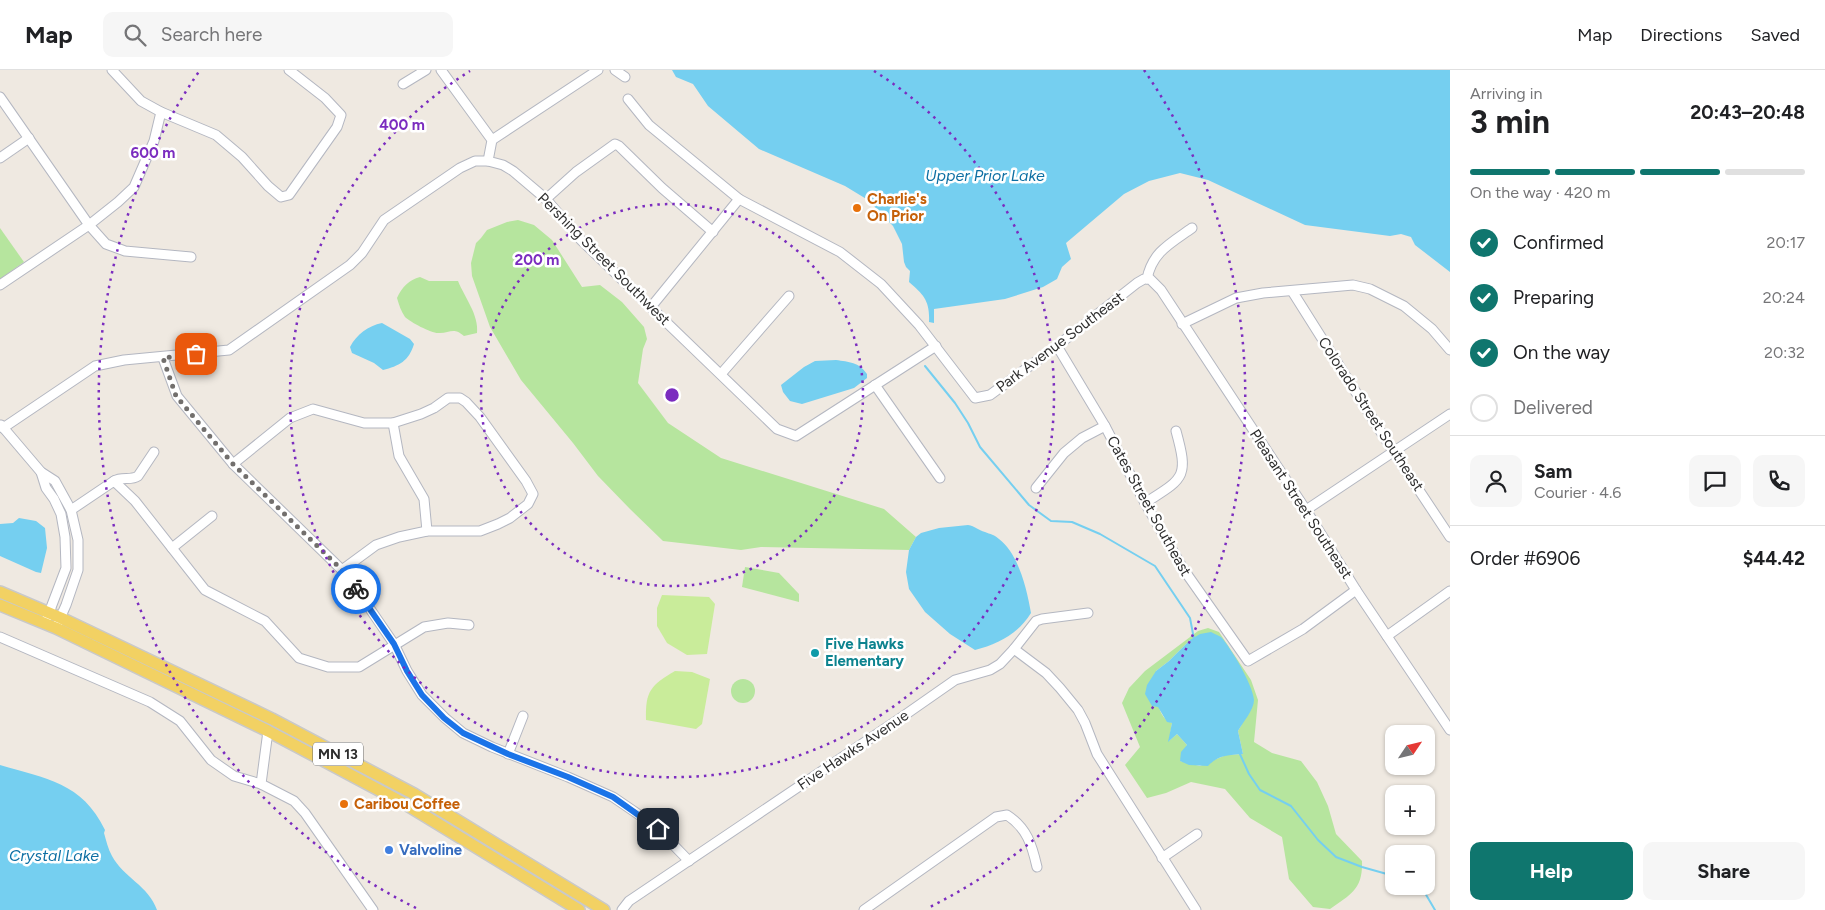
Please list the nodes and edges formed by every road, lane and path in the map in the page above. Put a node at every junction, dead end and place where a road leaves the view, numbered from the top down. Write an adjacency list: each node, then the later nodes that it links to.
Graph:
1 (112, 70): 11 (street)
2 (290, 70): 11 (street)
3 (426, 70): 8 (street)
4 (441, 70): 13 (street)
5 (598, 70): 13 (street)
6 (615, 70): 7 (street)
7 (625, 77)
8 (403, 84)
9 (0, 98): 12 (street)
10 (628, 98): 17 (street)
11 (161, 112): 18 (street)
12 (29, 138): 14 (street); 18 (street)
13 (492, 140): 15 (street)
14 (0, 158)
15 (488, 161): 16 (street, Pershing Street Southwest); 31 (street)
16 (546, 199): 20 (street); 26 (street, Pershing Street Southwest)
17 (739, 199): 20 (street); 28 (street)
18 (89, 224): 21 (street); 23 (street)
19 (1192, 228): 22 (street)
20 (713, 232): 26 (street)
21 (191, 257)
22 (1149, 279): 27 (street, Pleasant Street Southeast); 29 (street, Park Avenue Southeast)
23 (0, 285)
24 (1292, 291): 27 (street); 30 (street); 39 (street, Colorado Street Southeast)
25 (789, 296): 32 (street)
26 (651, 307): 32 (street, Pershing Street Southwest)
27 (1182, 324): 48 (street, Pleasant Street Southeast)
28 (936, 346): 29 (street, Park Avenue Southeast); 33 (street)
29 (1057, 346): 37 (street, Cates Street Southeast)
30 (1450, 350)
31 (163, 358): 36 (street); 41 (street)
32 (721, 374): 33 (street, Pershing Street Southwest)
33 (875, 385): 43 (street)
34 (1450, 414): 39 (street)
35 (393, 423): 41 (street); 50 (street); 50 (street)
36 (2, 426): 42 (street)
37 (1105, 426): 45 (street); 46 (street, Cates Street Southeast)
38 (1176, 431): 46 (street)
39 (1393, 451): 48 (street); 51 (street, Colorado Street Southeast)
40 (154, 452): 44 (street)
41 (233, 464): 53 (street)
42 (41, 472): 47 (street); 59 (street)
43 (940, 478)
44 (114, 481): 47 (street); 52 (street)
45 (1036, 488)
46 (1145, 503): 54 (street, Cates Street Southeast)
47 (71, 510): 59 (street)
48 (1306, 510): 54 (street, Pleasant Street Southeast)
49 (212, 516): 52 (street)
50 (427, 531): 53 (street)
51 (1450, 537)
52 (172, 548): 63 (street)
53 (342, 570): 63 (street)
54 (1356, 590): 61 (street, Pleasant Street Southeast)
55 (0, 592): 59 (main road, MN 13)
56 (1450, 592): 61 (street)
57 (0, 605): 59 (main road, MN 13)
58 (1088, 613): 64 (street, Five Hawks Avenue)
59 (53, 620): 67 (main road, MN 13); 76 (main road, MN 13)
60 (469, 625): 63 (street)
61 (1387, 636): 66 (street, Pleasant Street Southeast)
62 (0, 637): 69 (street)
63 (394, 644): 68 (street)
64 (1014, 649): 71 (street); 72 (street, Five Hawks Avenue)
65 (523, 716): 68 (street)
66 (1450, 730)
67 (268, 731): 69 (street); 75 (main road, MN 13)
68 (508, 754): 72 (street)
69 (261, 784): 74 (street)
70 (1197, 834): 71 (street)
71 (1162, 858): 79 (street)
72 (689, 861): 77 (street, Five Hawks Avenue)
73 (1037, 867): 78 (street)
74 (373, 910)
75 (579, 910)
76 (604, 910)
77 (622, 910)
78 (864, 910)
79 (1196, 910)

